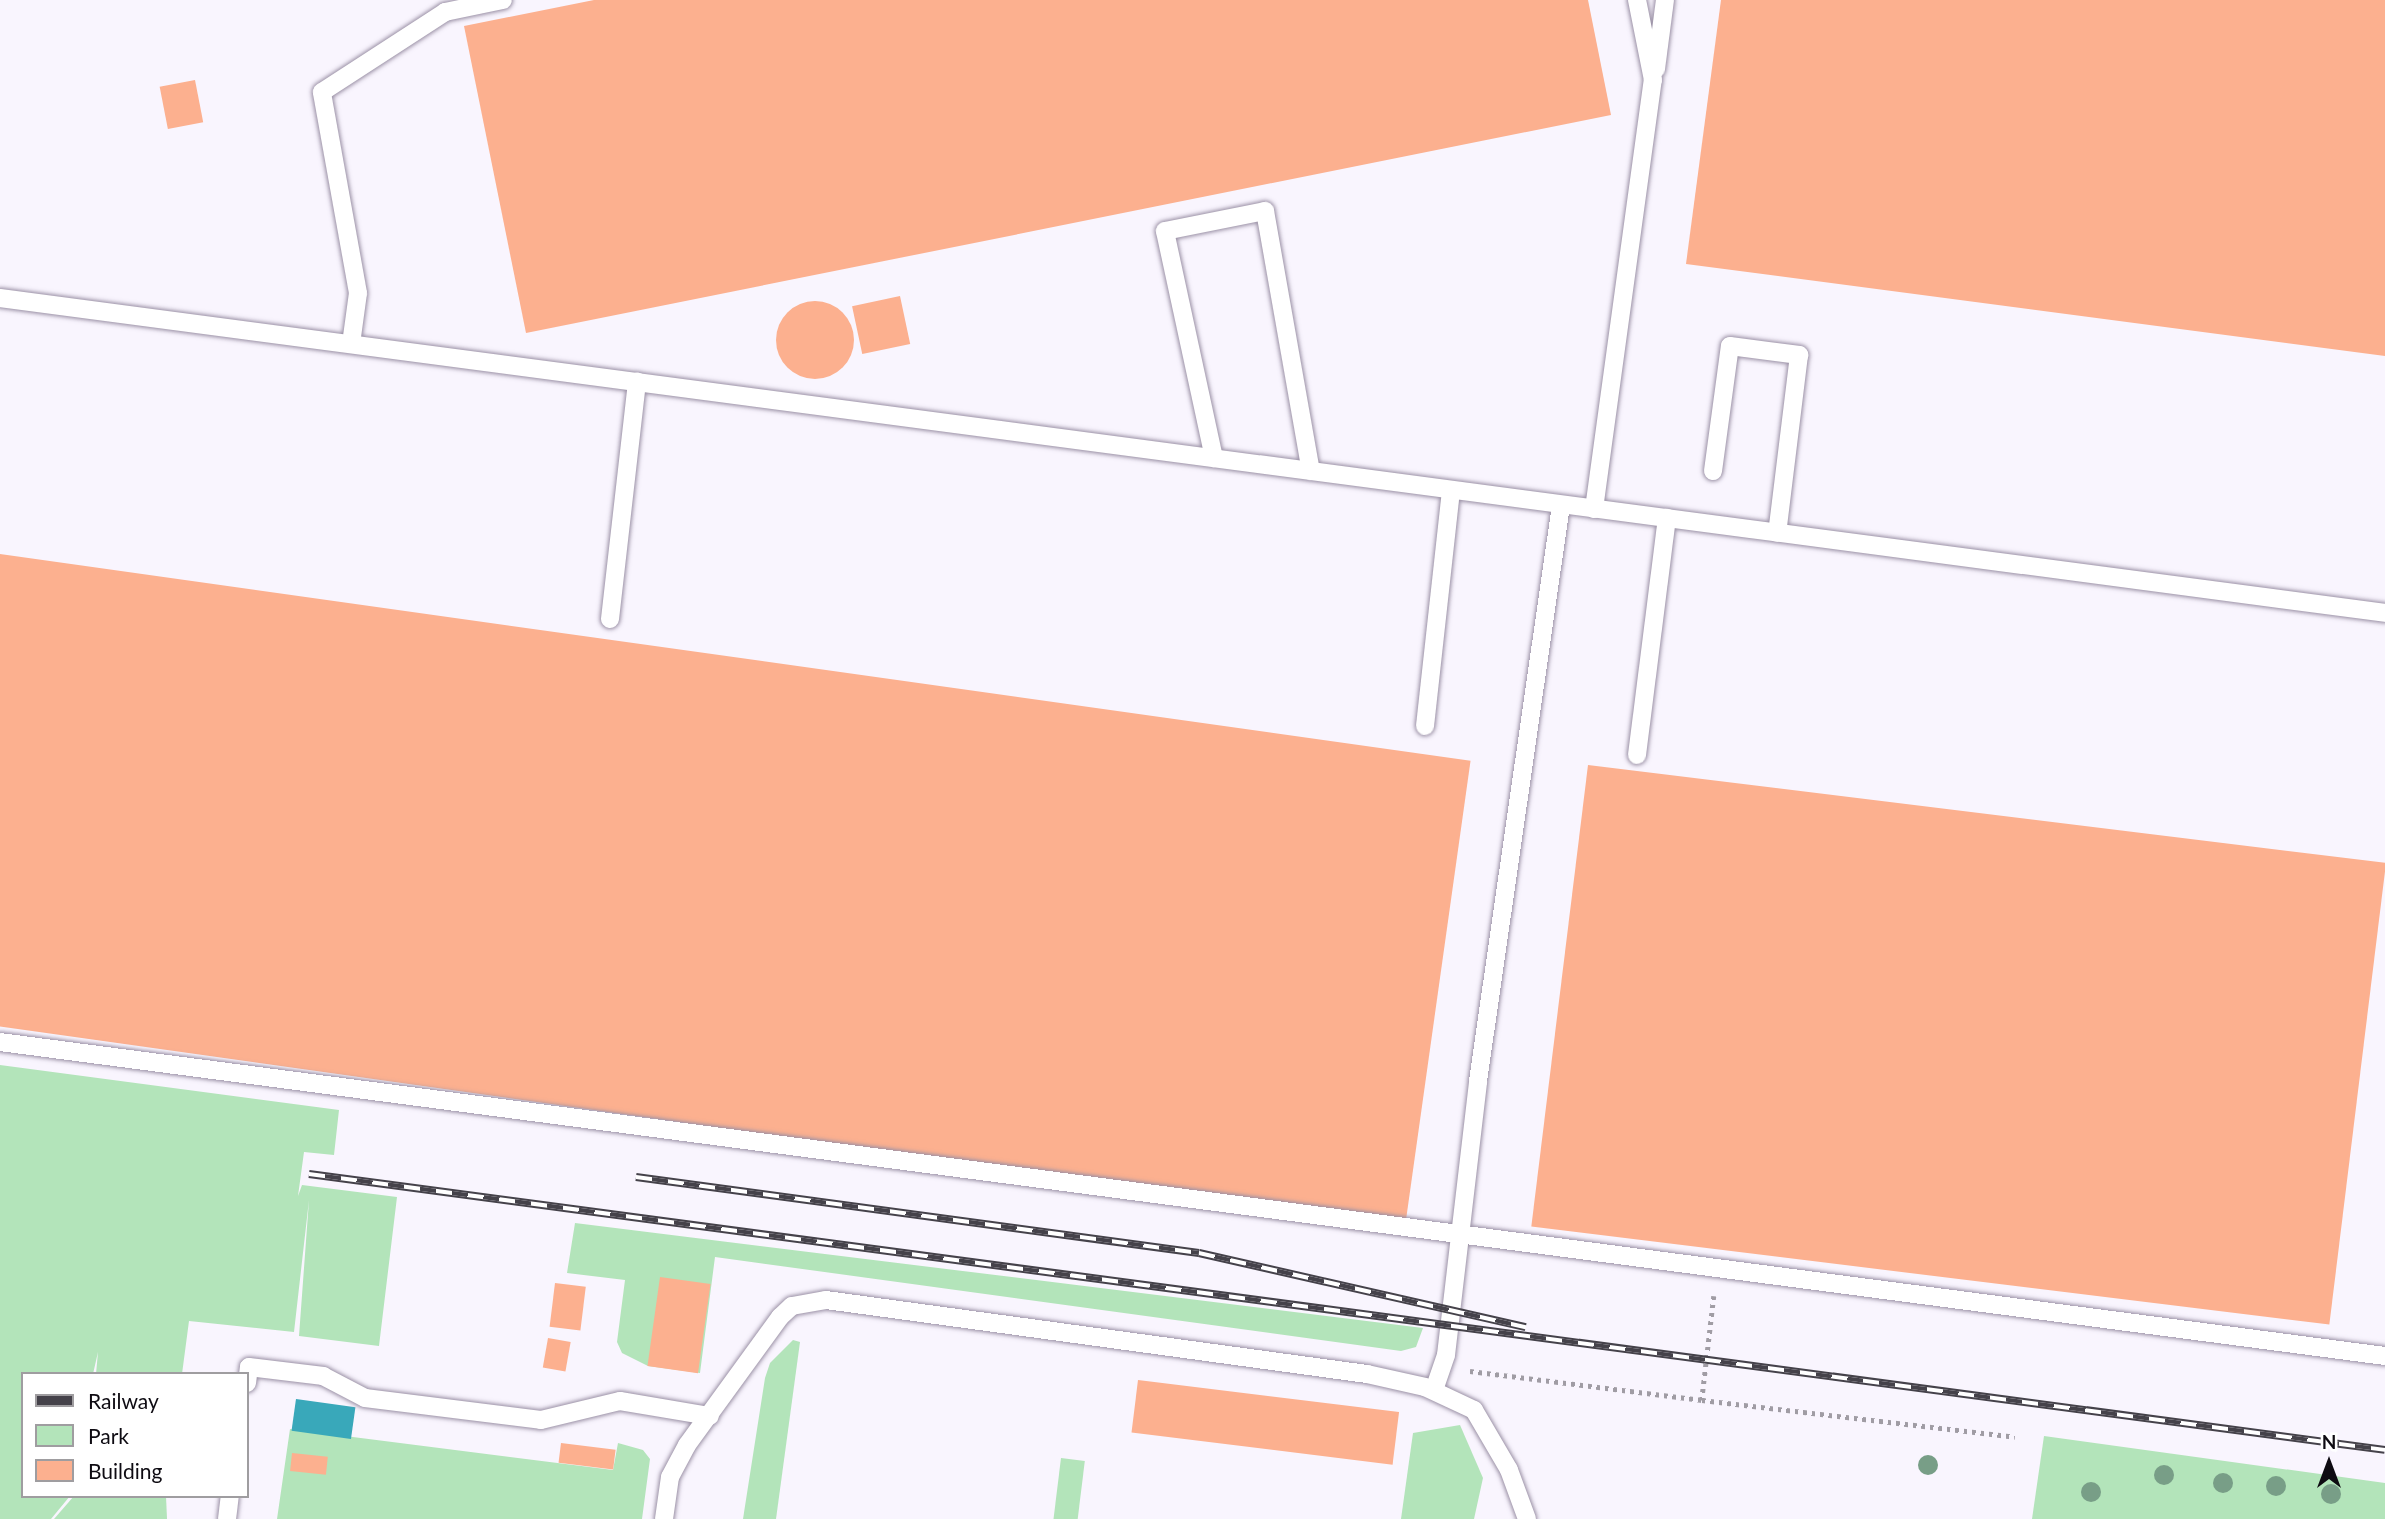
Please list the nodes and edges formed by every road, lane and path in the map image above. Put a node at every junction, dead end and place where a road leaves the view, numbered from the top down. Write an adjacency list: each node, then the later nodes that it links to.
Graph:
1 (503, 0): 6 (lane)
2 (1637, 0): 4 (lane)
3 (1665, 0): 4 (lane)
4 (1653, 80): 13 (lane)
5 (0, 298): 6 (lane)
6 (351, 344): 7 (lane)
7 (637, 382): 8 (lane); 17 (lane)
8 (1214, 458): 9 (lane); 9 (lane)
9 (1311, 471): 11 (lane)
10 (1713, 471): 15 (lane)
11 (1451, 490): 12 (lane); 18 (lane)
12 (1561, 505): 13 (lane); 21 (lane)
13 (1594, 509): 14 (lane)
14 (1667, 518): 15 (lane); 19 (lane)
15 (1777, 533): 16 (lane)
16 (2385, 613)
17 (610, 619)
18 (1425, 726)
19 (1637, 755)
20 (0, 1042): 21 (lane)
21 (1458, 1234): 22 (lane); 24 (lane)
22 (1718, 1268): 23 (lane); 27 (path)
23 (2385, 1356)
24 (1444, 1367): 26 (lane); 27 (path)
25 (248, 1375): 28 (lane)
26 (1434, 1390): 28 (lane); 33 (lane)
27 (1702, 1400): 29 (path)
28 (710, 1416): 32 (lane)
29 (2015, 1437)
30 (230, 1498): 31 (lane)
31 (227, 1519)
32 (664, 1519)
33 (1527, 1519)

